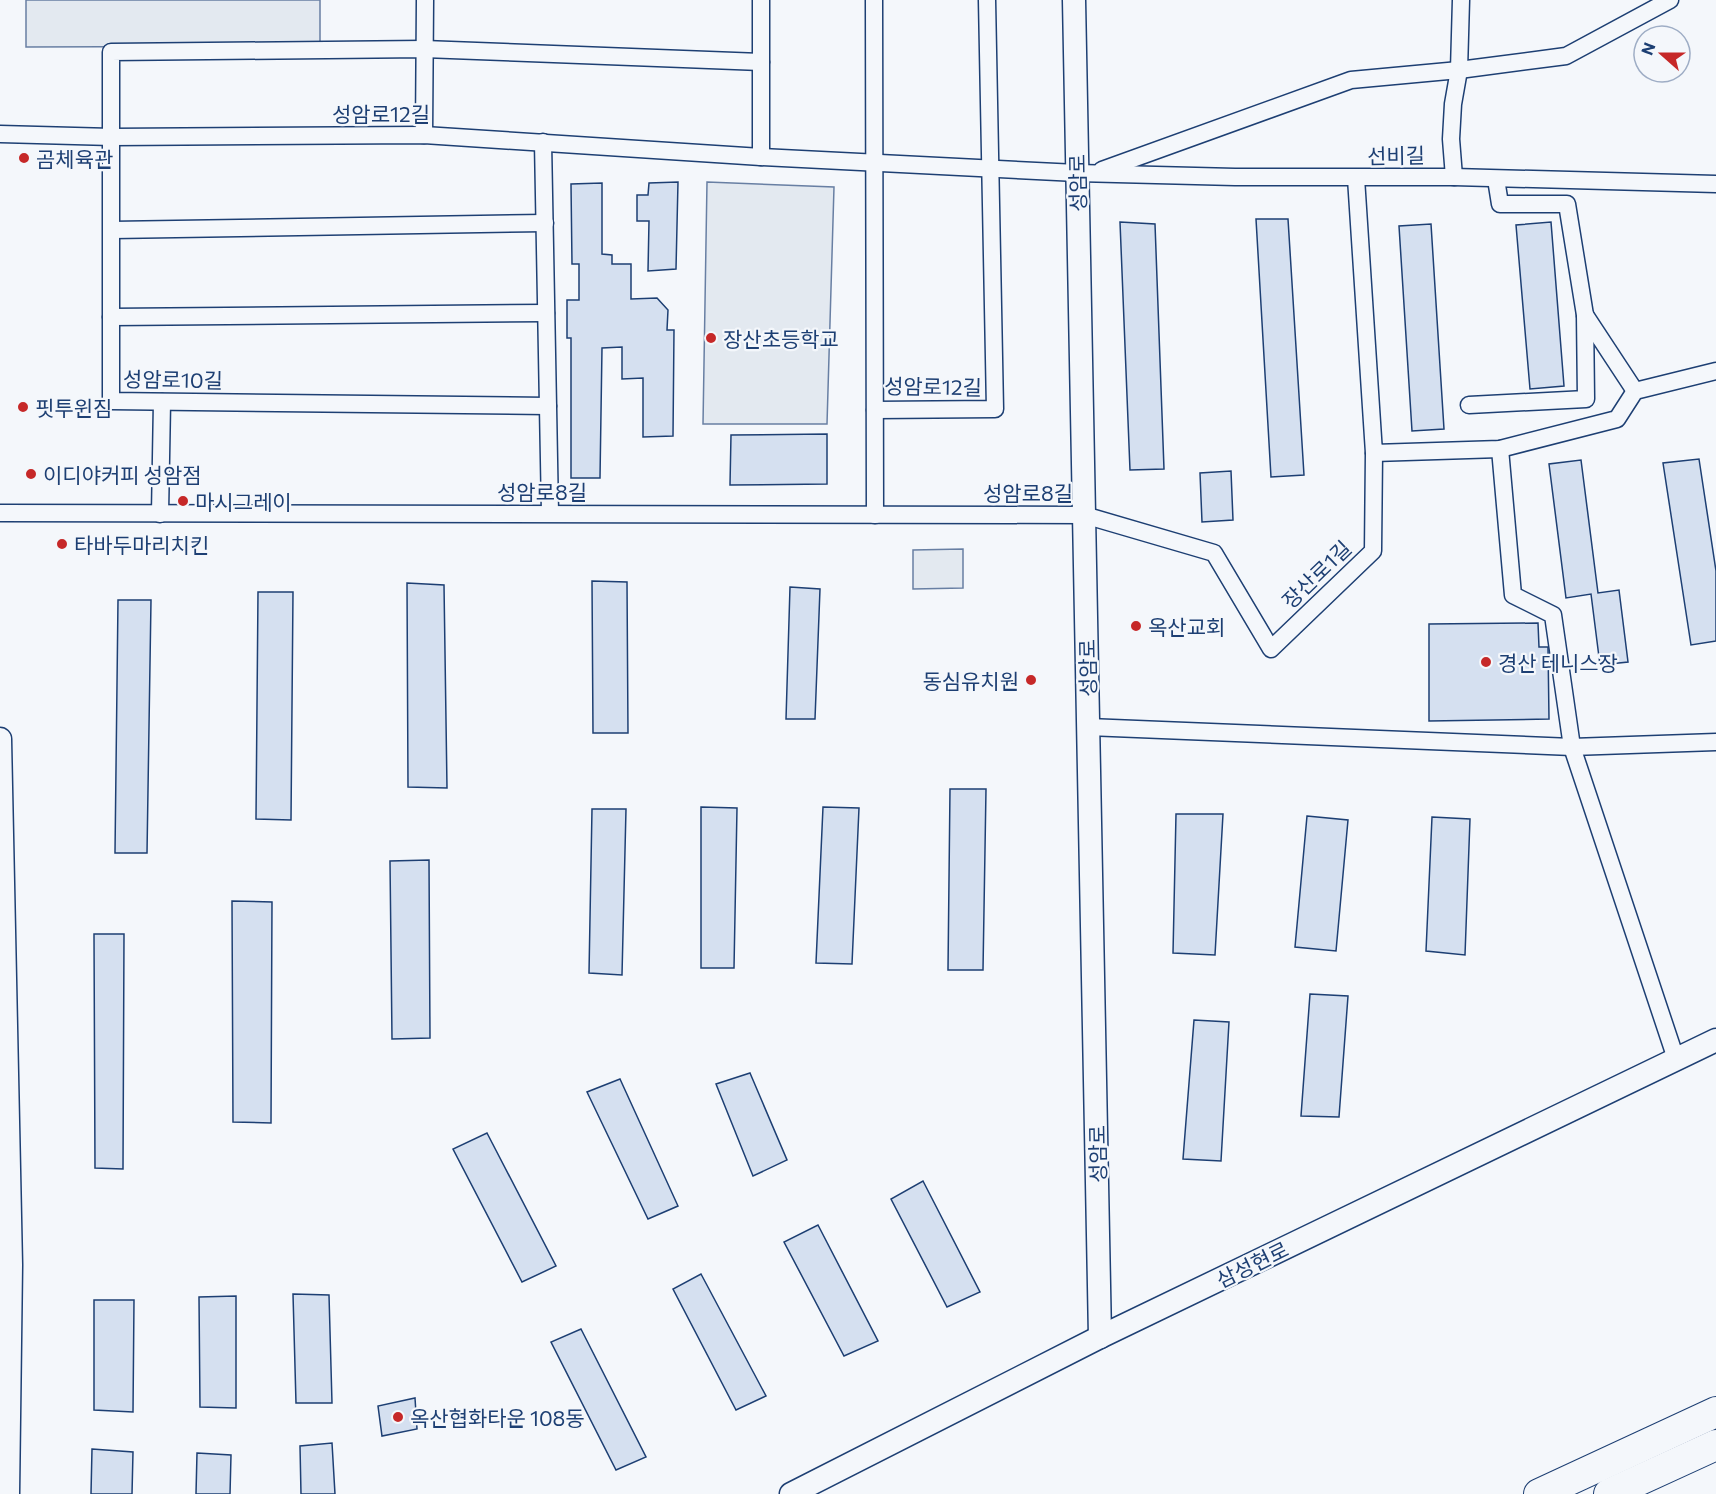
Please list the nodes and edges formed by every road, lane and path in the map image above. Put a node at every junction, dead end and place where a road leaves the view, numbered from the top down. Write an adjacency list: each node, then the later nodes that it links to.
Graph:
1 (425, 0): 8 (street)
2 (761, 0): 9 (street)
3 (873, 0): 16 (street, 성암로12길)
4 (987, 0): 17 (street, 성암로12길)
5 (1074, 0): 18 (street, 성암로)
6 (1461, 0): 10 (street)
7 (1670, 0): 10 (street)
8 (424, 49): 9 (street); 12 (street); 13 (street, 성암로10길)
9 (761, 62): 15 (street)
10 (1459, 70): 18 (street); 19 (street)
11 (0, 134): 13 (street, 성암로12길)
12 (424, 135): 13 (street, 성암로12길); 14 (street, 성암로12길)
13 (112, 137): 24 (street, 성암로10길)
14 (543, 142): 15 (street, 성암로12길); 23 (street)
15 (761, 157): 16 (street, 성암로12길)
16 (874, 163): 17 (street, 성암로12길); 33 (street, 성암로12길)
17 (991, 169): 18 (street, 성암로12길); 33 (street, 성암로12길)
18 (1085, 173): 20 (street, 선비길); 40 (street, 성암로)
19 (1454, 177): 20 (street, 선비길); 21 (street, 선비길)
20 (1356, 178): 35 (street, 장산로1길)
21 (1496, 179): 22 (street, 선비길); 26 (street)
22 (1716, 184)
23 (545, 223): 24 (street); 25 (street)
24 (112, 230): 27 (street, 성암로10길)
25 (546, 313): 27 (street); 32 (street)
26 (1585, 315): 29 (street); 31 (street)
27 (111, 317): 30 (street, 성암로10길)
28 (1716, 371): 29 (street)
29 (1635, 391): 34 (street)
30 (162, 402): 32 (street, 성암로10길); 38 (street)
31 (1469, 405)
32 (548, 406): 37 (street)
33 (875, 410): 39 (street)
34 (1500, 449): 35 (street); 45 (street)
35 (1374, 453): 41 (street, 장산로1길)
36 (0, 513): 38 (street, 성암로8길)
37 (550, 513): 38 (street, 성암로8길); 39 (street, 성암로8길)
38 (160, 514)
39 (875, 515): 40 (street, 성암로8길)
40 (1084, 515): 41 (street, 성암로8길); 42 (street, 성암로)
41 (1270, 649)
42 (1088, 727): 45 (street); 49 (street, 성암로)
43 (0, 739): 48 (street)
44 (1716, 742): 45 (street)
45 (1572, 747): 47 (street)
46 (1716, 1040): 47 (street, 삼성현로)
47 (1676, 1059): 49 (street, 삼성현로)
48 (5, 1265): 52 (street)
49 (1100, 1337): 53 (street, 삼성현로)
50 (1716, 1412): 54 (highway)
51 (1716, 1445): 55 (highway)
52 (8, 1494)
53 (791, 1494)
54 (1539, 1494)
55 (1610, 1494)

